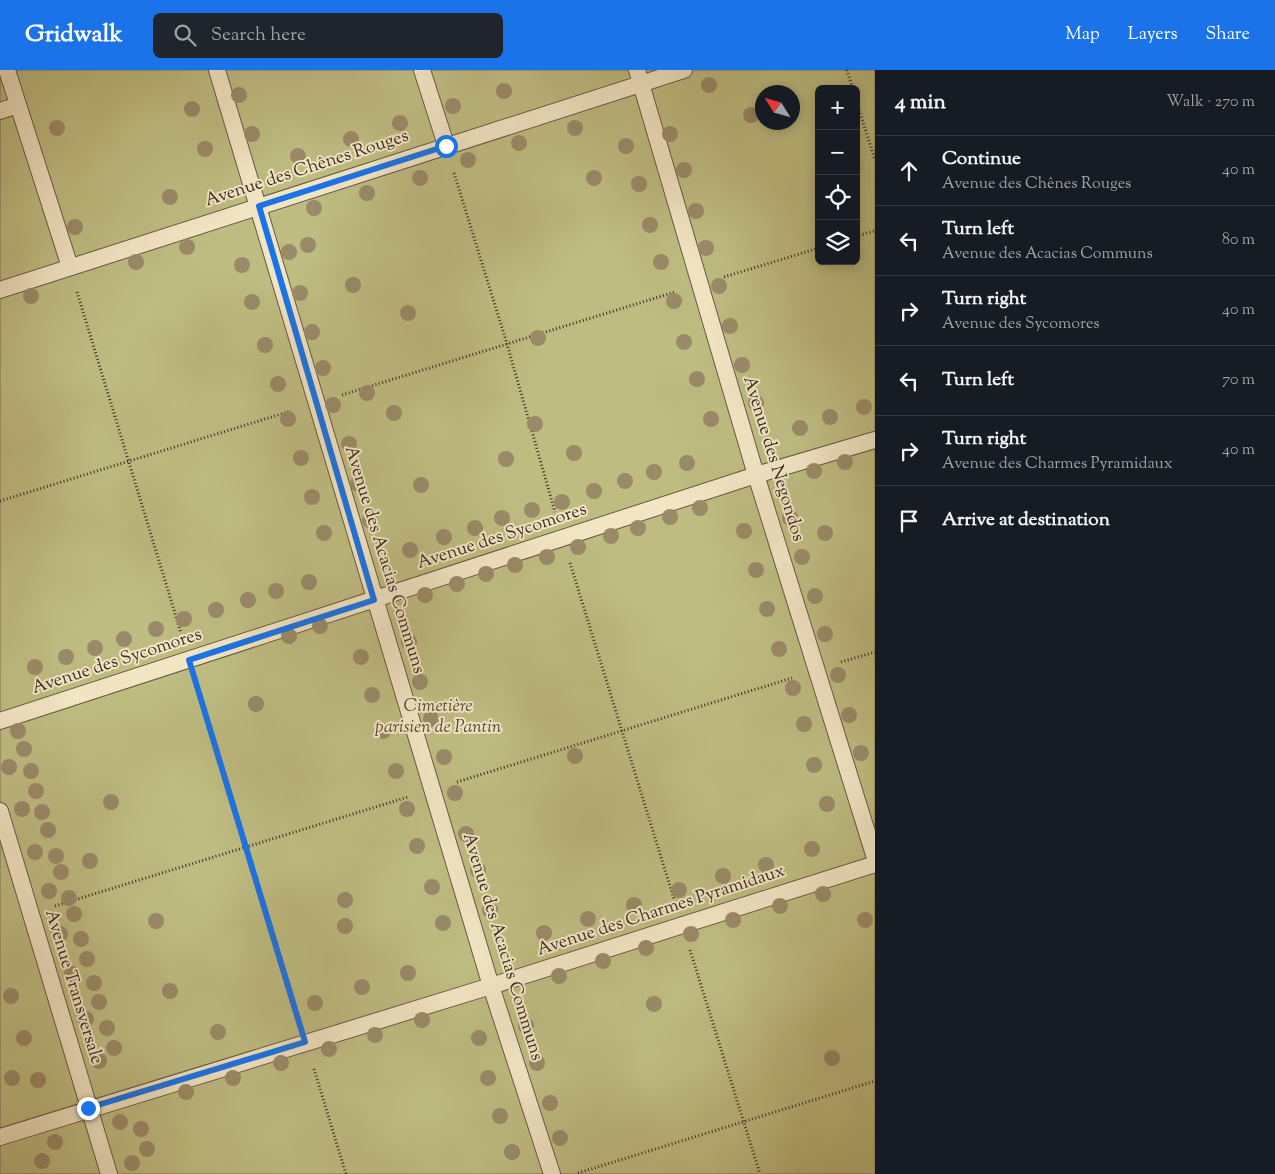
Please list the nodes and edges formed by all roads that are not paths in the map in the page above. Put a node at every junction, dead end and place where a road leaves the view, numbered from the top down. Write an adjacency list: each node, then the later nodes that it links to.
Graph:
1 (216, 70): 9 (lane, Avenue des Acacias Communs)
2 (422, 70): 8 (lane)
3 (684, 70): 5 (lane, Avenue des Chênes Rouges)
4 (13, 72): 6 (lane)
5 (639, 76): 8 (lane, Avenue des Chênes Rouges); 13 (lane, Avenue des Negondos)
6 (18, 105): 7 (lane); 10 (lane)
7 (0, 111)
8 (446, 146): 9 (lane, Avenue des Chênes Rouges)
9 (259, 206): 10 (lane, Avenue des Chênes Rouges); 14 (lane, Avenue des Acacias Communs)
10 (70, 268): 11 (lane, Avenue des Chênes Rouges)
11 (0, 290)
12 (875, 440): 13 (lane, Avenue des Sycomores)
13 (756, 475): 14 (lane, Avenue des Sycomores); 17 (lane, Avenue des Negondos)
14 (374, 600): 15 (lane, Avenue des Sycomores); 19 (lane, Avenue des Acacias Communs)
15 (0, 721)
16 (0, 811): 20 (lane, Avenue Transversale)
17 (875, 858)
18 (875, 864): 19 (lane, Avenue des Charmes Pyramidaux)
19 (492, 986): 20 (lane, Avenue des Charmes Pyramidaux); 23 (lane, Avenue des Acacias Communs)
20 (88, 1108): 21 (lane, Avenue des Charmes Pyramidaux); 22 (lane, Avenue Transversale)
21 (0, 1137)
22 (109, 1174)
23 (552, 1174)

